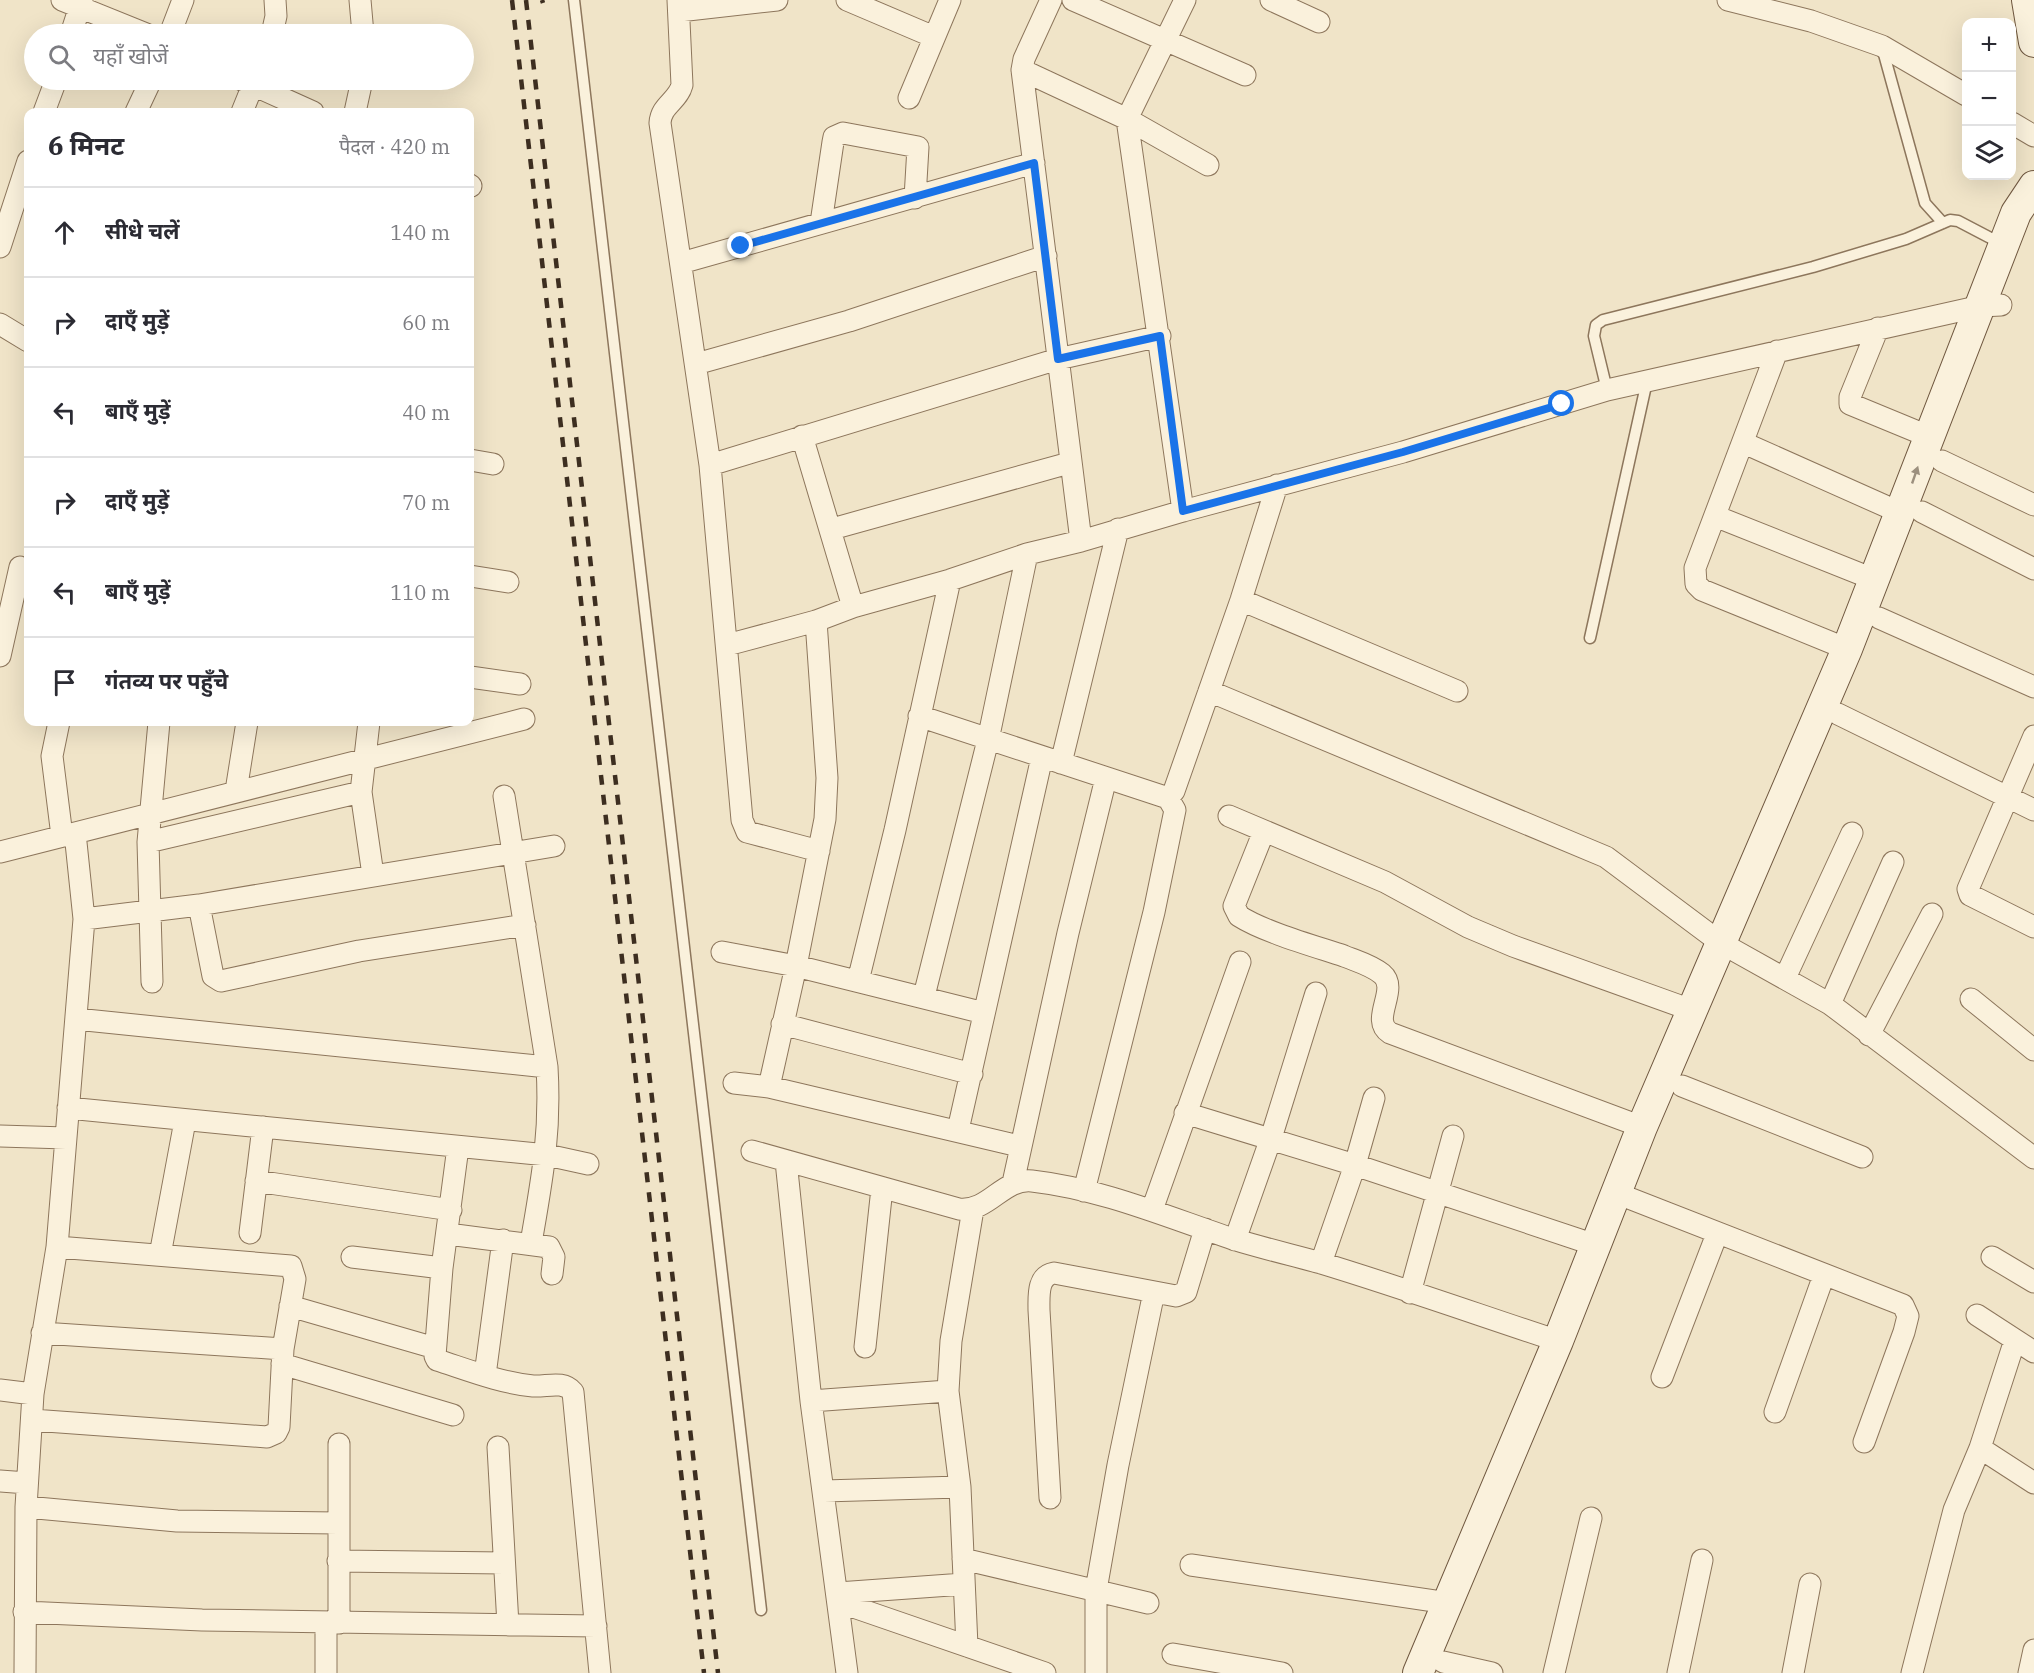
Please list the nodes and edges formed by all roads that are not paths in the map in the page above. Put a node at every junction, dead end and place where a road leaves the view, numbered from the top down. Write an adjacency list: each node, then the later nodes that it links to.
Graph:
1 (183, 0): 20 (street)
2 (275, 0): 21 (street)
3 (360, 0): 22 (street)
4 (574, 0): 249 (lane)
5 (777, 0): 16 (street)
6 (847, 0): 23 (street)
7 (950, 0): 23 (street)
8 (1051, 0): 27 (street)
9 (1073, 0): 24 (street)
10 (1185, 0): 24 (street)
11 (1271, 0): 17 (street)
12 (1728, 0): 15 (street)
13 (2027, 0): 25 (main road)
14 (75, 2): 18 (street); 19 (street)
15 (1766, 5): 26 (street)
16 (678, 6): 55 (street)
17 (1319, 22)
18 (72, 24)
19 (124, 24)
20 (174, 24)
21 (274, 24)
22 (362, 24)
23 (934, 37): 35 (street)
24 (1167, 40): 28 (street); 41 (street)
25 (2034, 42)
26 (1882, 46): 34 (street); 50 (lane)
27 (1022, 70): 41 (street); 44 (street)
28 (1245, 75)
29 (53, 90): 36 (street)
30 (146, 90): 37 (street)
31 (248, 90): 38 (street)
32 (268, 90): 39 (street)
33 (360, 90): 40 (street)
34 (1962, 93)
35 (909, 99)
36 (46, 108)
37 (138, 108)
38 (243, 108)
39 (304, 108)
40 (356, 108)
41 (1127, 119): 45 (street); 59 (street)
42 (2016, 125): 43 (street)
43 (2034, 136)
44 (1034, 163): 48 (street); 54 (street)
45 (1208, 165)
46 (24, 173): 53 (street)
47 (2034, 186): 52 (main road)
48 (915, 198): 51 (street); 51 (street)
49 (2034, 218): 56 (main road)
50 (1943, 223): 52 (lane); 65 (lane)
51 (821, 224): 55 (street)
52 (2004, 245): 56 (main road)
53 (0, 247)
54 (1046, 256): 62 (street); 63 (street)
55 (681, 263): 63 (street)
56 (1991, 305): 58 (street); 68 (main road)
57 (0, 324): 60 (street)
58 (1878, 328): 61 (street); 68 (street)
59 (1160, 336): 62 (street); 75 (street)
60 (24, 338)
61 (1777, 351): 64 (street); 67 (street)
62 (1058, 359): 66 (street); 70 (street)
63 (696, 364): 72 (street)
64 (1647, 381): 65 (street); 92 (lane)
65 (1607, 390): 73 (street)
66 (802, 436): 72 (street); 78 (street)
67 (1744, 443): 76 (street); 77 (street)
68 (1936, 449): 74 (street); 76 (main road)
69 (474, 461): 71 (street)
70 (1069, 463): 78 (street); 80 (street)
71 (493, 464)
72 (710, 465): 93 (street)
73 (1277, 485): 75 (street); 88 (street)
74 (2034, 505)
75 (1183, 511): 79 (street)
76 (1912, 513): 83 (street); 85 (main road); 90 (main road)
77 (1715, 516): 85 (street); 94 (street)
78 (832, 529): 89 (street)
79 (1118, 530): 80 (street); 111 (street)
80 (1082, 541): 81 (street)
81 (1027, 554): 86 (street); 109 (street)
82 (20, 567): 95 (street)
83 (2034, 569)
84 (474, 577): 87 (street)
85 (1873, 579): 94 (main road)
86 (950, 580): 89 (street); 102 (street)
87 (508, 582)
88 (1241, 600): 99 (street); 100 (street)
89 (853, 607): 91 (street)
90 (1879, 618): 98 (street); 101 (main road)
91 (816, 621): 93 (street); 127 (street)
92 (1590, 638)
93 (728, 645): 127 (street)
94 (1847, 649): 137 (main road)
95 (0, 656)
96 (474, 678): 97 (street)
97 (520, 684)
98 (2034, 687)
99 (1209, 691): 117 (street); 137 (street)
100 (1457, 691)
101 (1838, 714): 116 (street); 137 (main road)
102 (919, 716): 109 (street); 142 (street)
103 (524, 719): 110 (street)
104 (57, 726): 123 (street)
105 (159, 726): 119 (street)
106 (246, 726): 113 (street)
107 (369, 726): 110 (street)
108 (2034, 735): 116 (street)
109 (988, 740): 111 (street); 145 (street)
110 (365, 758): 113 (street); 114 (street)
111 (1051, 760): 112 (street); 149 (street)
112 (1106, 778): 117 (street); 170 (street)
113 (236, 791): 119 (street)
114 (361, 792): 124 (street); 130 (street)
115 (504, 796): 126 (street)
116 (2007, 797): 118 (street); 136 (street)
117 (1168, 798): 182 (street)
118 (2034, 810)
119 (149, 814): 123 (street); 124 (street)
120 (1229, 816): 121 (street)
121 (1264, 831): 148 (street); 164 (street)
122 (1852, 833): 141 (street)
123 (69, 834): 128 (street); 134 (street)
124 (148, 842): 132 (street)
125 (554, 846): 126 (street)
126 (514, 850): 130 (street); 135 (street)
127 (819, 851): 140 (street)
128 (0, 852)
129 (1893, 862): 147 (street)
130 (373, 875): 131 (street)
131 (199, 905): 132 (street); 135 (street)
132 (152, 912): 134 (street); 143 (street)
133 (1932, 914): 152 (street)
134 (84, 919): 150 (street)
135 (525, 925): 154 (street)
136 (2034, 927)
137 (1729, 947): 141 (street); 148 (main road); 158 (main road)
138 (722, 952): 140 (street)
139 (1240, 962): 161 (street)
140 (796, 966): 142 (street); 151 (street)
141 (1785, 978): 147 (street)
142 (858, 981): 145 (street)
143 (152, 982)
144 (1316, 993): 169 (street)
145 (924, 996): 149 (street)
146 (1971, 999): 153 (street)
147 (1830, 1004): 152 (street)
148 (1694, 1011): 164 (main road)
149 (984, 1012): 155 (street)
150 (76, 1019): 154 (street); 160 (street)
151 (782, 1024): 155 (street); 157 (street)
152 (1869, 1035): 175 (street)
153 (2034, 1050)
154 (547, 1067): 173 (street)
155 (972, 1074): 165 (street)
156 (734, 1083): 157 (street)
157 (769, 1086): 165 (street)
158 (1682, 1086): 174 (street); 184 (main road)
159 (1374, 1098): 178 (street)
160 (69, 1108): 162 (street); 168 (street)
161 (1185, 1113): 169 (street); 187 (street)
162 (185, 1121): 163 (street); 197 (street)
163 (263, 1127): 171 (street); 179 (street)
164 (1642, 1127): 184 (main road)
165 (958, 1130): 170 (street)
166 (0, 1136): 168 (street)
167 (1453, 1136): 183 (street)
168 (66, 1138): 196 (street)
169 (1271, 1138): 178 (street); 193 (street)
170 (1019, 1146): 180 (street)
171 (458, 1147): 173 (street); 186 (street)
172 (752, 1151): 176 (street)
173 (547, 1155): 177 (street); 194 (street)
174 (1862, 1156)
175 (2034, 1158)
176 (786, 1161): 181 (street); 221 (street)
177 (588, 1164)
178 (1355, 1165): 183 (street); 200 (street)
179 (256, 1181): 186 (street); 189 (street)
180 (1013, 1183): 182 (street); 185 (street)
181 (882, 1188): 185 (street); 212 (street)
182 (1084, 1191): 187 (street)
183 (1437, 1194): 195 (street); 206 (street)
184 (1625, 1197): 191 (street); 195 (main road); 257 (main road)
185 (973, 1209): 219 (street)
186 (451, 1210): 190 (street)
187 (1152, 1210): 188 (street)
188 (1205, 1229): 193 (street); 205 (street)
189 (250, 1233)
190 (448, 1234): 192 (street); 201 (street)
191 (1718, 1234): 203 (street); 217 (street)
192 (503, 1240): 194 (street); 216 (street)
193 (1235, 1240): 200 (street)
194 (531, 1243): 202 (street)
195 (1595, 1245): 211 (main road)
196 (57, 1247): 197 (street); 209 (street)
197 (160, 1255): 207 (street)
198 (352, 1257): 201 (street)
199 (1992, 1257): 204 (street)
200 (1321, 1263): 206 (street)
201 (442, 1268): 213 (street)
202 (552, 1274)
203 (1824, 1275): 222 (street); 225 (street)
204 (2034, 1282)
205 (1154, 1292): 234 (street); 245 (street)
206 (1410, 1293): 211 (street)
207 (290, 1306): 213 (street); 215 (street)
208 (1977, 1315): 210 (street)
209 (42, 1333): 215 (street); 220 (street)
210 (2016, 1340): 214 (street); 228 (street)
211 (1558, 1341): 248 (main road)
212 (865, 1347)
213 (435, 1348): 216 (street)
214 (2034, 1352)
215 (283, 1356): 223 (street); 224 (street)
216 (484, 1375): 253 (street)
217 (1662, 1377)
218 (0, 1390): 220 (street)
219 (948, 1391): 221 (street); 232 (street)
220 (33, 1394): 224 (street)
221 (811, 1401): 233 (street)
222 (1775, 1412)
223 (453, 1415)
224 (32, 1420): 230 (street)
225 (1864, 1442)
226 (339, 1444): 237 (street)
227 (498, 1447): 241 (street)
228 (1980, 1449): 231 (street); 269 (street)
229 (0, 1481): 230 (street)
230 (27, 1483): 235 (street)
231 (2034, 1483)
232 (960, 1487): 233 (street); 238 (street)
233 (824, 1491): 246 (street)
234 (1050, 1498)
235 (26, 1507): 237 (street); 250 (street)
236 (1591, 1518): 266 (street)
237 (338, 1523): 240 (street)
238 (963, 1559): 243 (street); 245 (street)
239 (1702, 1560): 267 (street)
240 (338, 1562): 241 (street); 251 (street)
241 (504, 1563): 252 (street)
242 (1191, 1564): 248 (street)
243 (964, 1584): 246 (street); 254 (street)
244 (1810, 1584): 268 (street)
245 (1096, 1590): 247 (street); 263 (street)
246 (839, 1597): 254 (street); 261 (street)
247 (1148, 1603)
248 (1448, 1603): 257 (main road)
249 (761, 1610)
250 (24, 1612): 251 (street); 258 (street)
251 (333, 1623): 252 (street); 259 (street)
252 (508, 1625): 253 (street)
253 (596, 1626): 260 (street)
254 (967, 1646): 262 (street)
255 (2034, 1650): 270 (street)
256 (1173, 1654): 264 (street)
257 (1434, 1669): 265 (street)
258 (25, 1673)
259 (326, 1673)
260 (600, 1673)
261 (847, 1673)
262 (1045, 1673)
263 (1096, 1673)
264 (1282, 1673)
265 (1492, 1673)
266 (1554, 1673)
267 (1678, 1673)
268 (1792, 1673)
269 (1912, 1673)
270 (2029, 1673)

